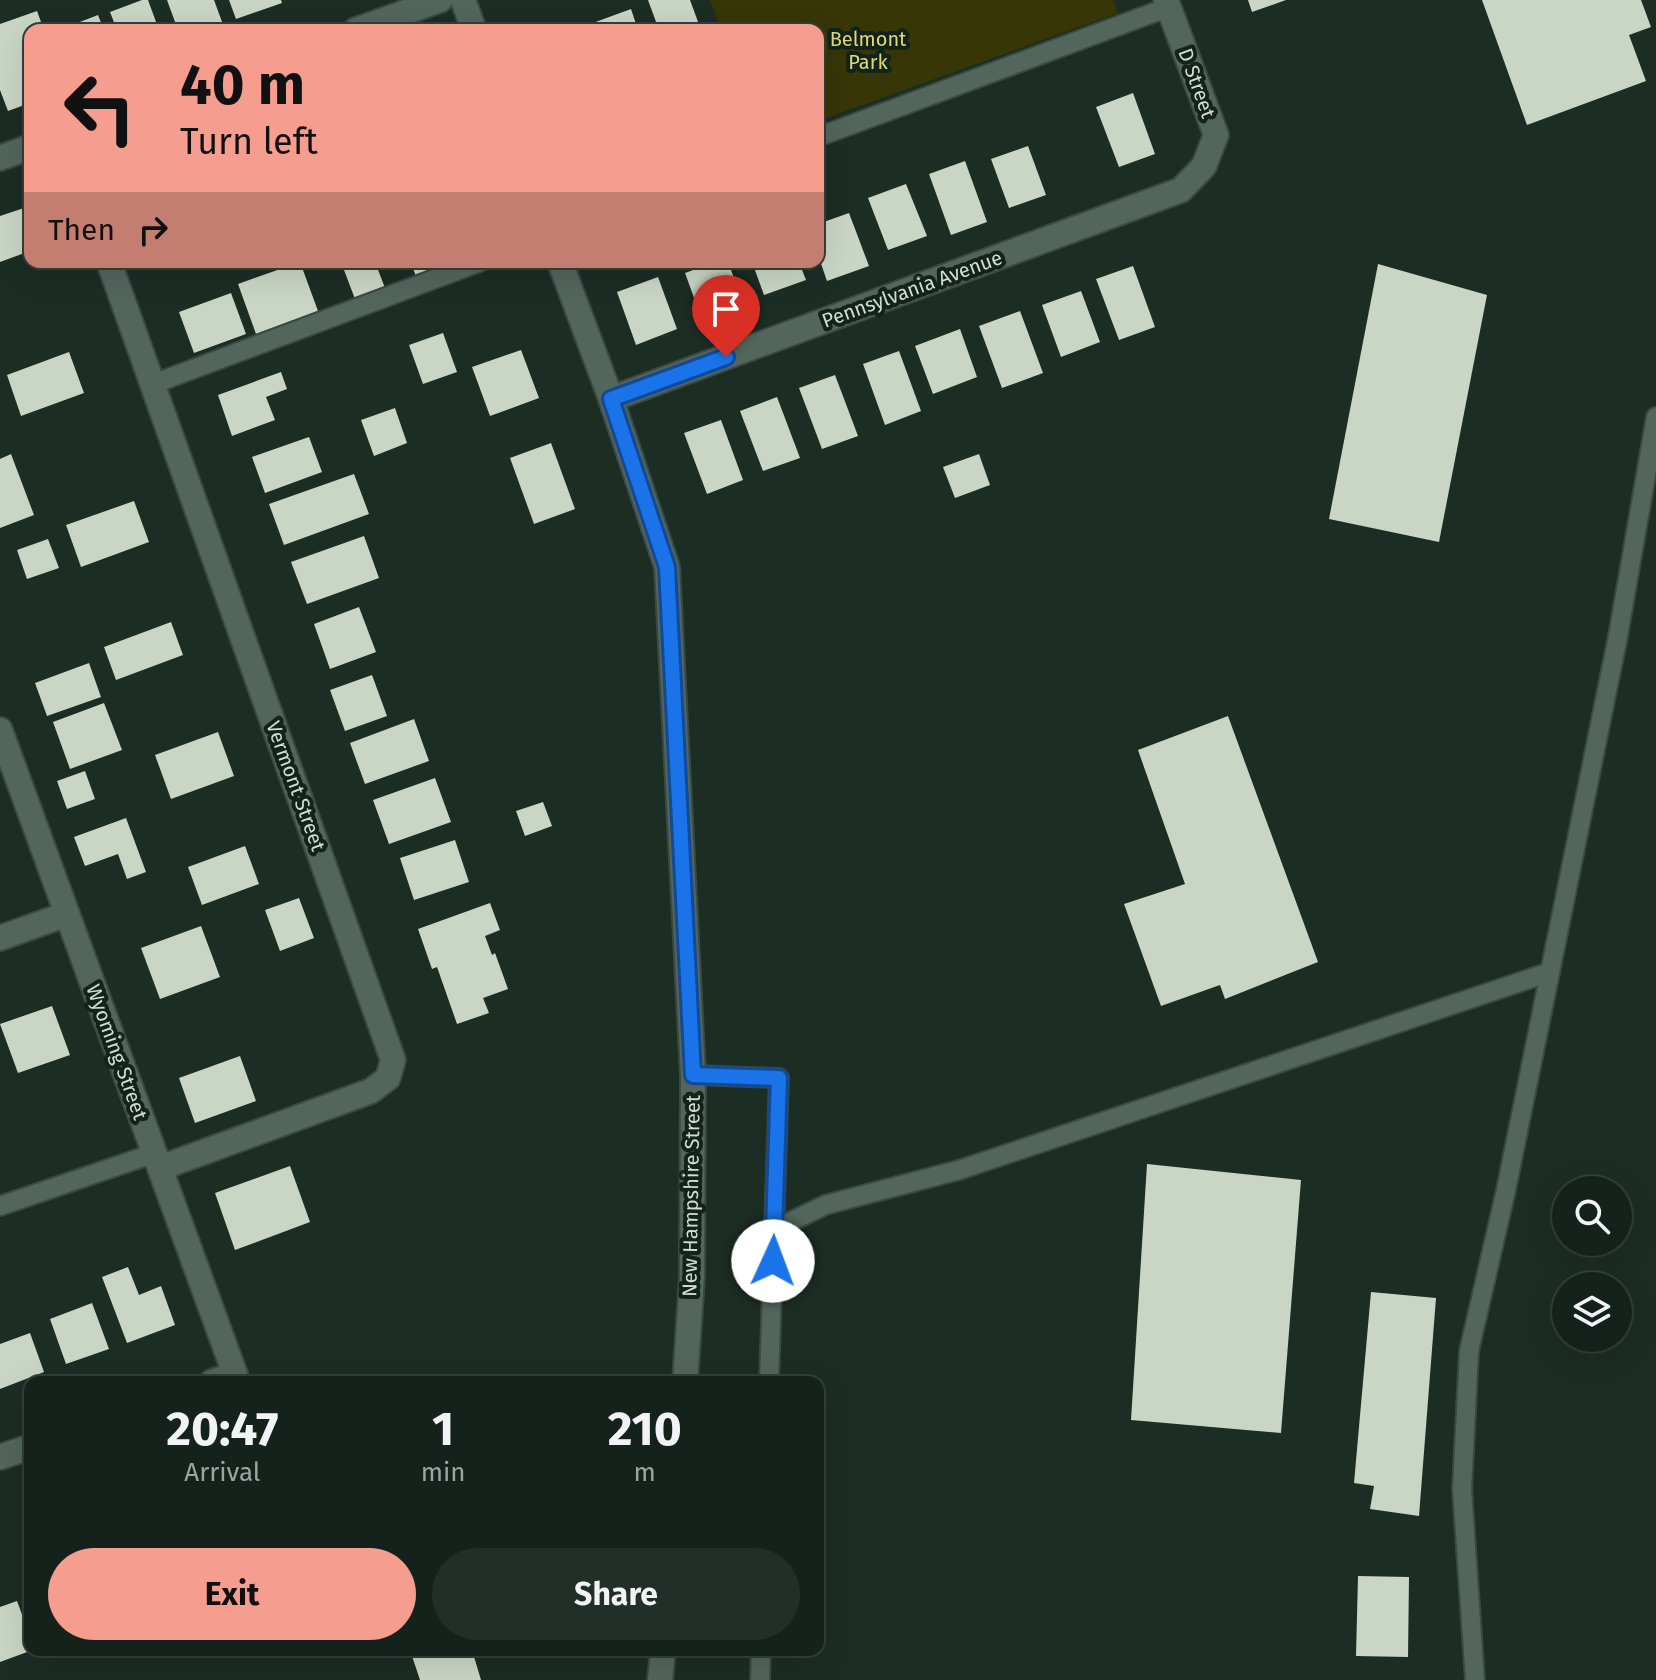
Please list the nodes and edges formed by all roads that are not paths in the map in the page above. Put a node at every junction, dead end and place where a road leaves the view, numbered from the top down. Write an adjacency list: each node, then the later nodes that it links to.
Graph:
1 (440, 0): 4 (street)
2 (463, 0): 5 (street)
3 (1168, 4): 6 (lane); 9 (street, D Street)
4 (373, 24)
5 (472, 24)
6 (824, 135)
7 (24, 149): 8 (street)
8 (0, 158)
9 (1204, 166): 14 (street, Pennsylvania Avenue)
10 (111, 268): 13 (street, Vermont Street)
11 (464, 268): 13 (lane)
12 (562, 268): 14 (street, New Hampshire Street)
13 (153, 384): 21 (street, Vermont Street)
14 (611, 399): 20 (street, New Hampshire Street)
15 (1656, 417): 19 (lane)
16 (0, 730): 17 (street, Wyoming Street)
17 (67, 914): 18 (street); 21 (street, Wyoming Street)
18 (0, 938)
19 (1550, 972): 23 (lane); 33 (lane)
20 (693, 1075): 23 (lane); 25 (street, New Hampshire Street)
21 (157, 1160): 22 (lane); 24 (street, Wyoming Street)
22 (0, 1206)
23 (774, 1230): 26 (lane)
24 (229, 1376)
25 (685, 1376)
26 (769, 1376)
27 (24, 1449): 28 (street)
28 (0, 1457)
29 (662, 1656): 31 (street)
30 (761, 1656): 32 (lane)
31 (660, 1680)
32 (760, 1680)
33 (1475, 1680)

